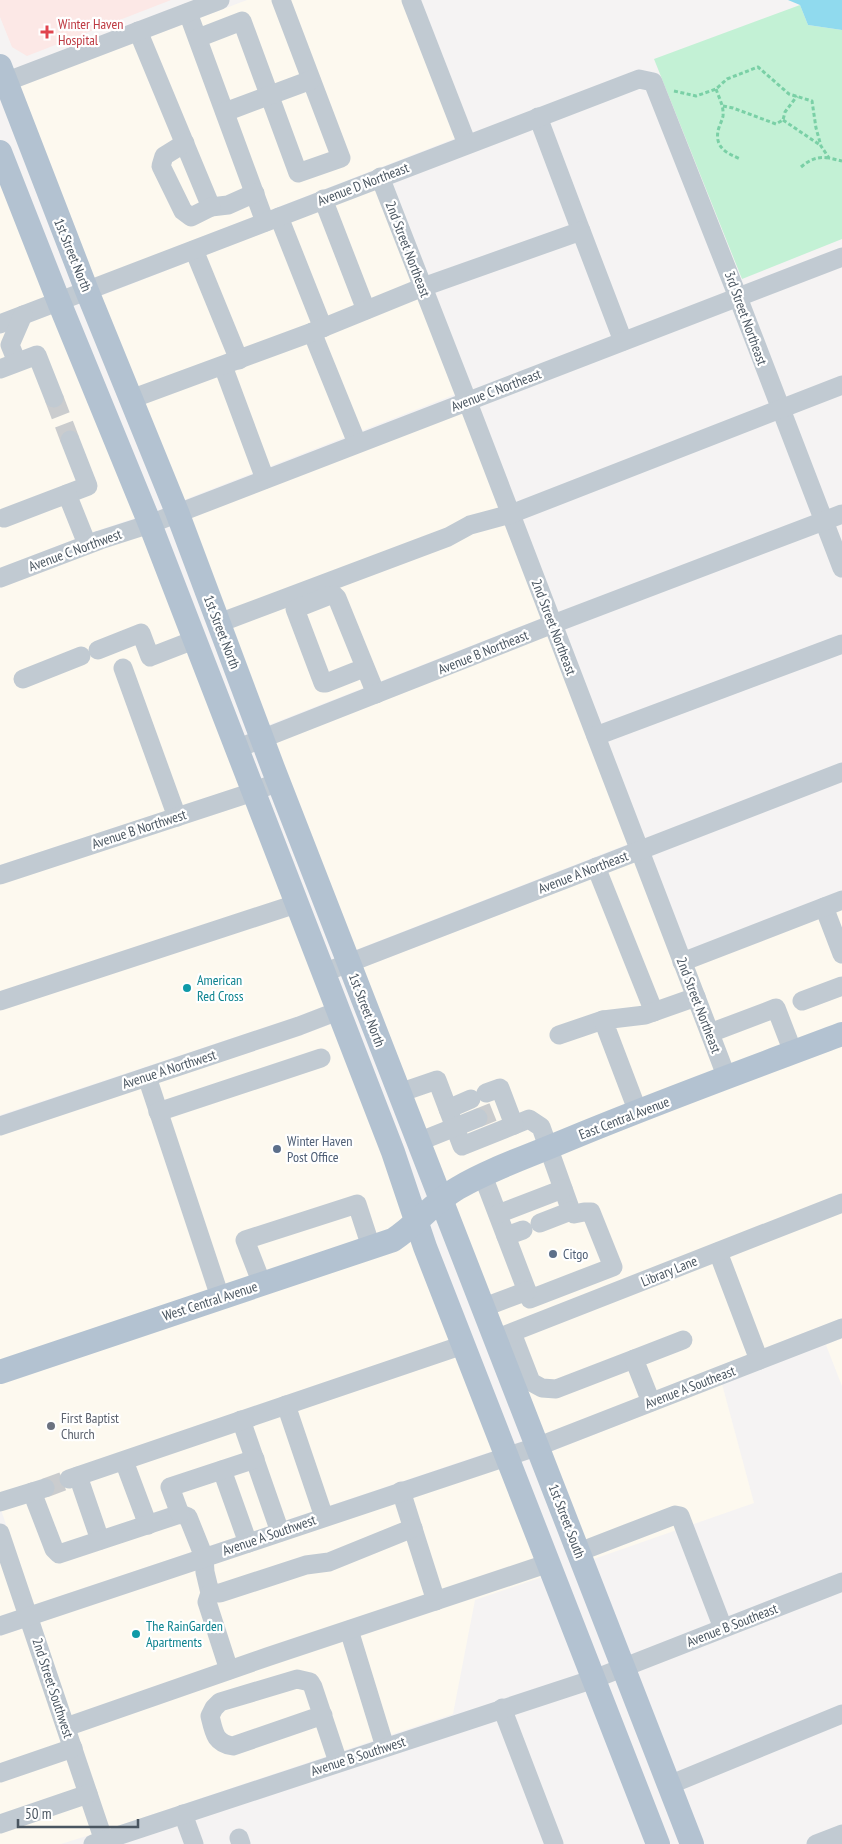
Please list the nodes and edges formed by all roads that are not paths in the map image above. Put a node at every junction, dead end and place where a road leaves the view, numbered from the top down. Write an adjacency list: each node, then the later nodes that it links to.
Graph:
1 (220, 0): 4 (street)
2 (280, 0): 8 (street)
3 (411, 0): 14 (street)
4 (187, 13): 5 (street); 6 (street)
5 (138, 31): 7 (street); 13 (street)
6 (198, 38): 10 (street); 11 (street)
7 (2, 77): 25 (main road, 1st Street North)
8 (311, 80): 10 (street); 10 (street)
9 (656, 88): 12 (street, Avenue D Northeast); 26 (street, 3rd Street Northeast)
10 (270, 96): 11 (street)
11 (225, 112): 17 (street)
12 (538, 117): 14 (street, Avenue D Northeast); 21 (street)
13 (185, 143): 19 (street); 19 (street)
14 (467, 144): 16 (street, Avenue D Northeast)
15 (0, 152): 27 (main road, 1st Street North)
16 (380, 177): 18 (street, Avenue D Northeast); 24 (street, 2nd Street Northeast)
17 (255, 193): 19 (street); 20 (street)
18 (323, 199): 20 (street, Avenue D Northeast); 28 (street)
19 (211, 207)
20 (272, 219): 22 (street, Avenue D Northeast); 31 (street)
21 (581, 231): 24 (street); 32 (street)
22 (194, 250): 25 (street, Avenue D Northeast); 34 (street)
23 (842, 257): 26 (street, Avenue C Northeast)
24 (423, 287): 28 (street); 39 (street, 2nd Street Northeast)
25 (87, 291): 27 (street, Avenue D Northeast); 38 (main road, 1st Street North)
26 (738, 298): 32 (street, Avenue C Northeast); 40 (street, 3rd Street Northeast)
27 (58, 302): 29 (street, Avenue D Northeast); 50 (main road, 1st Street North)
28 (366, 310): 31 (street)
29 (23, 315): 30 (street, Avenue D Northeast); 33 (street)
30 (0, 324)
31 (318, 330): 34 (street); 42 (street)
32 (623, 341): 39 (street, Avenue C Northeast)
33 (5, 343): 35 (street)
34 (231, 363): 38 (street); 43 (street)
35 (8, 366): 37 (street)
36 (842, 386): 40 (street)
37 (54, 398)
38 (131, 399): 45 (main road, 1st Street North)
39 (467, 400): 42 (street, Avenue C Northeast); 46 (street, 2nd Street Northeast)
40 (780, 410): 46 (street); 49 (street, 3rd Street Northeast)
41 (70, 440): 44 (street)
42 (357, 443): 43 (street, Avenue C Northeast)
43 (265, 479): 45 (street, Avenue C Northeast)
44 (67, 494): 48 (street); 51 (street)
45 (177, 512): 50 (street, Avenue C Northeast); 54 (main road, 1st Street North)
46 (511, 514): 54 (street); 55 (street, 2nd Street Northeast)
47 (842, 514): 49 (street, Avenue B Northeast)
48 (4, 518)
49 (824, 521): 52 (street, 3rd Street Northeast); 55 (street, Avenue B Northeast)
50 (150, 524): 51 (street, Avenue C Northwest); 56 (main road, 1st Street North)
51 (87, 544): 53 (street, Avenue C Northwest)
52 (842, 568)
53 (0, 578)
54 (219, 623): 63 (main road, 1st Street North)
55 (553, 624): 61 (street, Avenue B Northeast); 62 (street, 2nd Street Northeast)
56 (194, 640): 60 (street); 64 (main road, 1st Street North)
57 (842, 644): 62 (street)
58 (123, 668): 68 (street)
59 (364, 668): 59 (street); 61 (street)
60 (23, 678)
61 (376, 694): 63 (street, Avenue B Northeast)
62 (596, 736): 69 (street, 2nd Street Northeast)
63 (262, 738): 64 (street, Avenue B Northeast); 66 (main road, 1st Street North)
64 (236, 749): 67 (main road, 1st Street North)
65 (842, 772): 69 (street, Avenue A Northeast)
66 (278, 782): 67 (street, Avenue B Northwest); 77 (main road, 1st Street North)
67 (253, 792): 68 (street, Avenue B Northwest); 73 (main road, 1st Street North)
68 (177, 816): 71 (street, Avenue B Northwest)
69 (639, 850): 70 (street, Avenue A Northeast); 76 (street, 2nd Street Northeast)
70 (596, 867): 77 (street, Avenue A Northeast); 84 (street)
71 (0, 874)
72 (842, 900): 74 (street)
73 (296, 904): 78 (main road, 1st Street North); 81 (street)
74 (824, 907): 75 (street); 76 (street)
75 (842, 954)
76 (682, 962): 80 (street, 2nd Street Northeast)
77 (348, 963): 78 (street, Avenue A Northeast); 93 (main road, 1st Street North)
78 (323, 973): 83 (main road, 1st Street North)
79 (842, 986): 82 (street)
80 (696, 997): 84 (street); 86 (street, 2nd Street Northeast)
81 (0, 1001)
82 (802, 1002)
83 (338, 1011): 91 (street, Avenue A Northwest); 109 (main road, 1st Street North)
84 (654, 1012): 85 (street)
85 (603, 1020): 88 (street); 97 (street)
86 (710, 1033): 89 (street); 92 (street, 2nd Street Northeast)
87 (842, 1034): 89 (main road, East Central Avenue)
88 (559, 1035)
89 (793, 1052): 92 (main road, East Central Avenue)
90 (321, 1058): 95 (street)
91 (146, 1077): 95 (street); 99 (street, Avenue A Northwest)
92 (727, 1078): 97 (main road, East Central Avenue)
93 (399, 1093): 94 (street); 101 (main road, 1st Street North)
94 (448, 1109): 96 (street); 100 (street)
95 (158, 1112): 115 (street)
96 (493, 1112): 98 (street); 100 (street)
97 (638, 1112): 102 (main road, East Central Avenue)
98 (514, 1125): 100 (street); 102 (street)
99 (0, 1126)
100 (455, 1127): 101 (street)
101 (418, 1142): 105 (main road, 1st Street North)
102 (548, 1148): 103 (main road, East Central Avenue); 104 (street)
103 (483, 1176): 105 (main road, East Central Avenue); 108 (street)
104 (562, 1189): 107 (street); 108 (street)
105 (441, 1199): 109 (main road, East Central Avenue); 116 (main road, 1st Street South)
106 (842, 1203): 112 (street, Library Lane)
107 (571, 1211): 110 (street); 114 (street)
108 (498, 1214): 110 (street)
109 (416, 1221): 111 (main road, West Central Avenue); 121 (main road)
110 (523, 1230): 114 (street)
111 (371, 1247): 113 (main road, West Central Avenue); 113 (street)
112 (718, 1252): 117 (street, Library Lane); 123 (street)
113 (262, 1284): 115 (main road, West Central Avenue)
114 (528, 1295): 116 (street); 117 (street)
115 (220, 1297): 125 (main road, West Central Avenue)
116 (482, 1308): 119 (main road, 1st Street South)
117 (538, 1323): 119 (street, Library Lane)
118 (842, 1328): 123 (street, Avenue A Southeast)
119 (504, 1336): 124 (main road, 1st Street South)
120 (683, 1340): 122 (street)
121 (463, 1345): 127 (street); 130 (main road)
122 (634, 1359): 124 (street); 126 (street)
123 (759, 1360): 126 (street, Avenue A Southeast)
124 (516, 1366): 129 (main road, 1st Street South)
125 (0, 1372)
126 (651, 1402): 129 (street, Avenue A Southeast)
127 (286, 1405): 128 (street); 137 (street)
128 (241, 1420): 131 (street); 132 (street)
129 (538, 1446): 130 (street, Avenue A Southwest); 144 (main road, 1st Street South)
130 (507, 1456): 134 (street, Avenue A Southwest); 146 (main road)
131 (255, 1459): 133 (street); 140 (street)
132 (124, 1461): 138 (street); 142 (street)
133 (222, 1470): 136 (street); 143 (street)
134 (402, 1491): 137 (street, Avenue A Southwest); 139 (street)
135 (0, 1502): 142 (street)
136 (180, 1514): 138 (street); 145 (street)
137 (324, 1517): 140 (street, Avenue A Southwest)
138 (148, 1525): 142 (street)
139 (413, 1528): 148 (street); 149 (street)
140 (280, 1532): 143 (street, Avenue A Southwest)
141 (0, 1533): 150 (street, 2nd Street Southwest)
142 (100, 1540)
143 (248, 1542): 145 (street, Avenue A Southwest)
144 (579, 1552): 152 (street); 154 (main road, 1st Street South)
145 (204, 1557): 148 (street); 150 (street, Avenue A Southwest)
146 (549, 1564): 149 (street); 156 (main road)
147 (842, 1582): 152 (street, Avenue B Southeast)
148 (210, 1593): 155 (street)
149 (436, 1601): 153 (street)
150 (29, 1616): 151 (street, Avenue A Southwest); 160 (street, 2nd Street Southwest)
151 (0, 1626)
152 (723, 1628): 154 (street, Avenue B Southeast)
153 (349, 1630): 155 (street); 161 (street)
154 (623, 1667): 156 (street, Avenue B Southwest); 165 (main road, 1st Street South)
155 (229, 1670): 160 (street)
156 (594, 1679): 157 (street, Avenue B Southwest); 173 (main road)
157 (502, 1708): 161 (street, Avenue B Southwest); 172 (street)
158 (842, 1714): 165 (street)
159 (323, 1715): 159 (street); 163 (street)
160 (66, 1727): 162 (street, 2nd Street Southwest)
161 (384, 1747): 163 (street, Avenue B Southwest)
162 (73, 1748): 164 (street); 166 (street, 2nd Street Southwest)
163 (338, 1762): 167 (street, Avenue B Southwest)
164 (0, 1773)
165 (669, 1785): 174 (main road, 1st Street South)
166 (88, 1794): 168 (street); 170 (street, 2nd Street Southwest)
167 (183, 1814): 170 (street, Avenue B Southwest); 171 (street)
168 (0, 1824)
169 (842, 1834): 175 (street)
170 (100, 1843)
171 (194, 1844)
172 (554, 1844)
173 (658, 1844)
174 (692, 1844)
175 (816, 1844)

